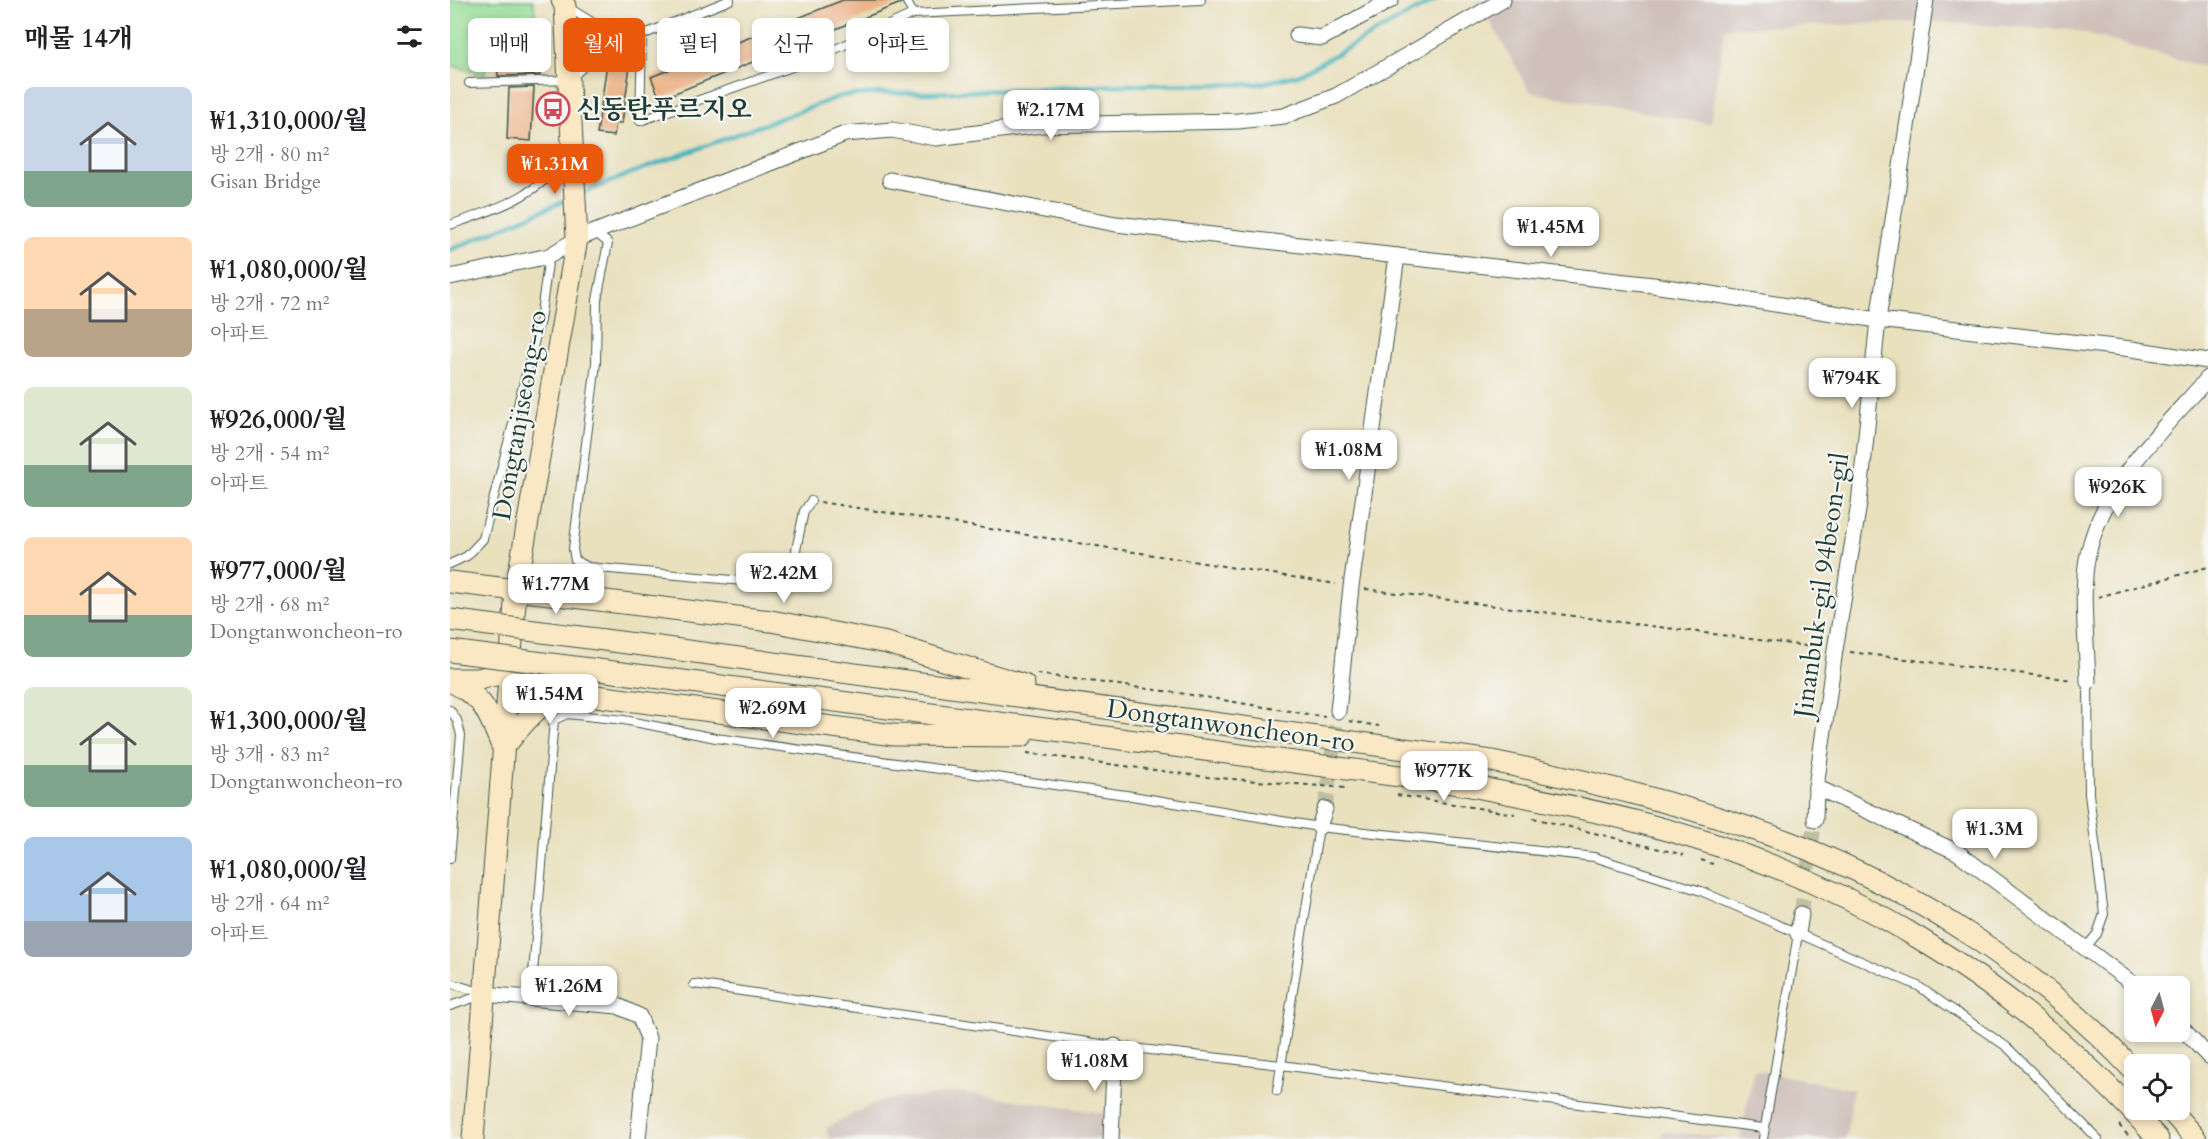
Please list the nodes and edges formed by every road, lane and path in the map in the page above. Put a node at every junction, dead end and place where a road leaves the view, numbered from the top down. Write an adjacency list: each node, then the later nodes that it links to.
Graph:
1 (730, 0): 11 (lane)
2 (906, 0): 9 (lane)
3 (1201, 0): 8 (lane)
4 (1391, 0): 12 (street)
5 (1503, 0): 20 (street)
6 (1926, 0): 25 (street, Jinanbuk-gil 94beon-gil)
7 (564, 3): 10 (lane); 15 (main road)
8 (1080, 4): 9 (lane)
9 (913, 14): 14 (lane)
10 (586, 18)
11 (645, 35)
12 (1298, 35)
13 (578, 72): 15 (lane)
14 (641, 72)
15 (569, 80): 16 (lane); 17 (main road)
16 (469, 83)
17 (572, 157): 19 (lane); 20 (main road, Dongtanjiseong-ro)
18 (890, 180): 23 (street)
19 (450, 225)
20 (590, 231): 21 (street); 22 (street); 33 (main road, Dongtanjiseong-ro)
21 (608, 243): 28 (lane)
22 (549, 256): 24 (street); 29 (lane)
23 (1397, 256): 25 (street); 32 (street)
24 (450, 277)
25 (1878, 320): 26 (street); 36 (street, Jinanbuk-gil 94beon-gil)
26 (2208, 361)
27 (2208, 378): 34 (street)
28 (811, 501): 32 (path)
29 (450, 564)
30 (2208, 567): 34 (path)
31 (450, 582): 33 (main road)
32 (1351, 587): 36 (path); 44 (street)
33 (516, 590): 38 (main road, Dongtanjiseong-ro); 42 (main road)
34 (2085, 601): 40 (street)
35 (450, 620): 42 (main road, Dongtanwoncheon-ro, bridge)
36 (1835, 650): 40 (path); 47 (street, Jinanbuk-gil 94beon-gil)
37 (450, 651): 45 (main road, Dongtanwoncheon-ro, bridge)
38 (508, 672): 39 (main road); 41 (main road); 46 (main road, Dongtanjiseong-ro)
39 (450, 680): 46 (main road)
40 (2088, 682): 54 (lane)
41 (596, 696): 45 (main road); 46 (main road)
42 (1102, 706): 64 (main road, Dongtanwoncheon-ro)
43 (450, 710): 51 (lane)
44 (1338, 711)
45 (1100, 735): 74 (main road, Dongtanwoncheon-ro)
46 (503, 747): 59 (main road, Dongtanjiseong-ro)
47 (1816, 787): 49 (street, Jinanbuk-gil 94beon-gil); 54 (street)
48 (1324, 809): 50 (street)
49 (1815, 820)
50 (1319, 827): 53 (lane); 58 (lane); 65 (lane)
51 (450, 859)
52 (1801, 914): 53 (street)
53 (1798, 934): 68 (lane); 73 (lane)
54 (2086, 947): 55 (street)
55 (2124, 977)
56 (450, 983): 59 (lane)
57 (694, 984): 62 (lane)
58 (532, 991): 59 (street); 70 (street)
59 (484, 994): 60 (lane); 69 (main road, Dongtanjiseong-ro)
60 (450, 1006)
61 (2190, 1037): 63 (street)
62 (1115, 1046): 65 (lane); 71 (street)
63 (2208, 1056)
64 (2124, 1061)
65 (1281, 1065): 66 (lane); 68 (lane)
66 (1277, 1091)
67 (2179, 1120): 75 (main road)
68 (1763, 1128): 72 (lane)
69 (473, 1139)
70 (638, 1139)
71 (1111, 1139)
72 (1763, 1139)
73 (2098, 1139)
74 (2158, 1139)
75 (2196, 1139)

